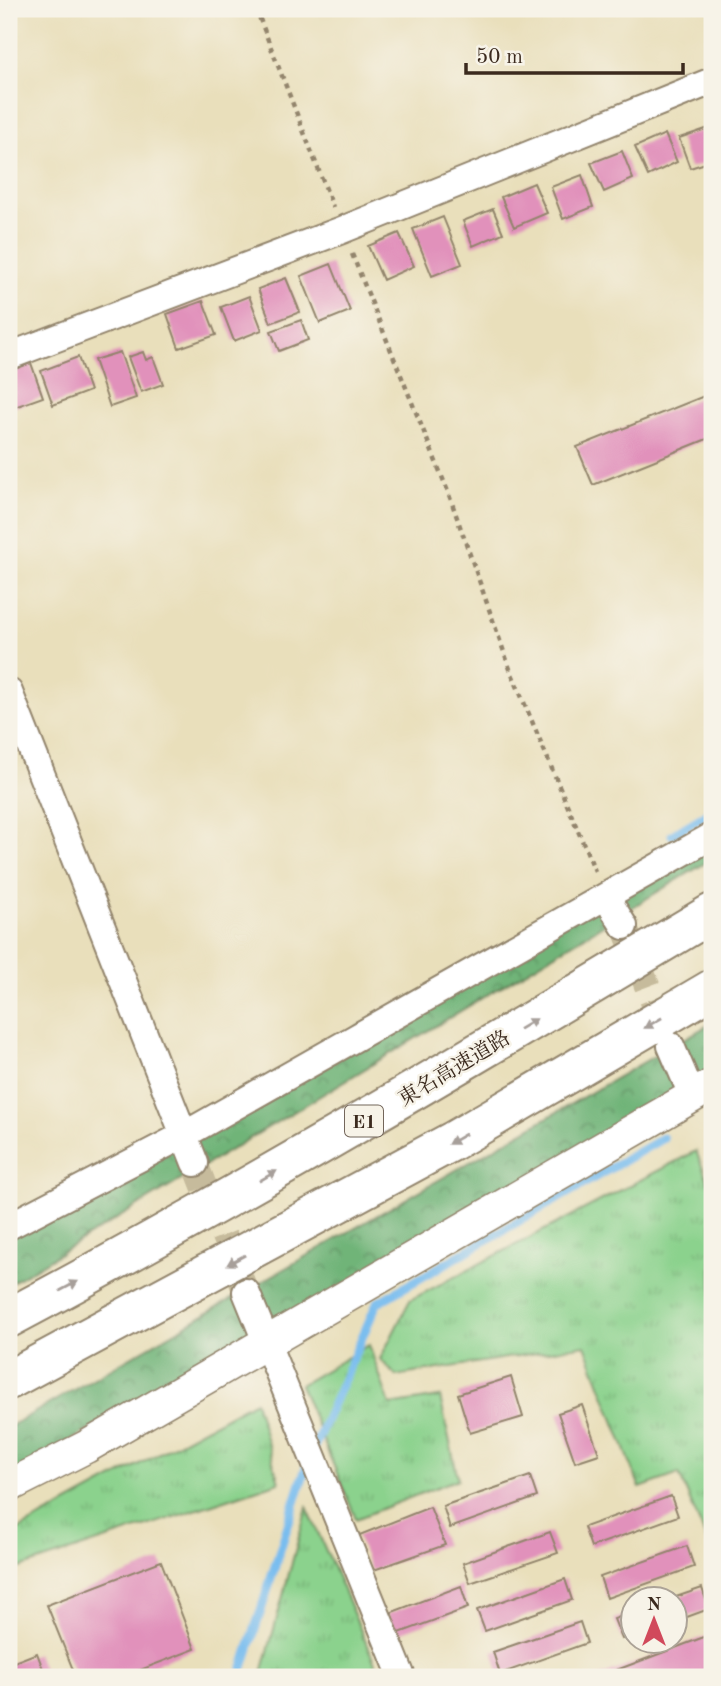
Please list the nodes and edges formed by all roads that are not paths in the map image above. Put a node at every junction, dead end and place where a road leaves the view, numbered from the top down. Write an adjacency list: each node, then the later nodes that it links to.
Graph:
1 (712, 81): 2 (street)
2 (9, 356)
3 (9, 692): 11 (street)
4 (712, 836): 5 (street)
5 (606, 897): 7 (street); 11 (street)
6 (712, 913): 15 (highway, 東名高速道路 / E1, one-way to 6)
7 (624, 926)
8 (712, 989): 17 (highway, one-way to 17)
9 (671, 1046): 10 (street)
10 (702, 1090): 16 (street)
11 (184, 1135): 12 (street); 13 (street)
12 (195, 1163)
13 (9, 1226)
14 (246, 1292): 16 (street)
15 (9, 1318)
16 (266, 1343): 18 (street); 19 (street)
17 (9, 1380)
18 (9, 1486)
19 (402, 1677)

